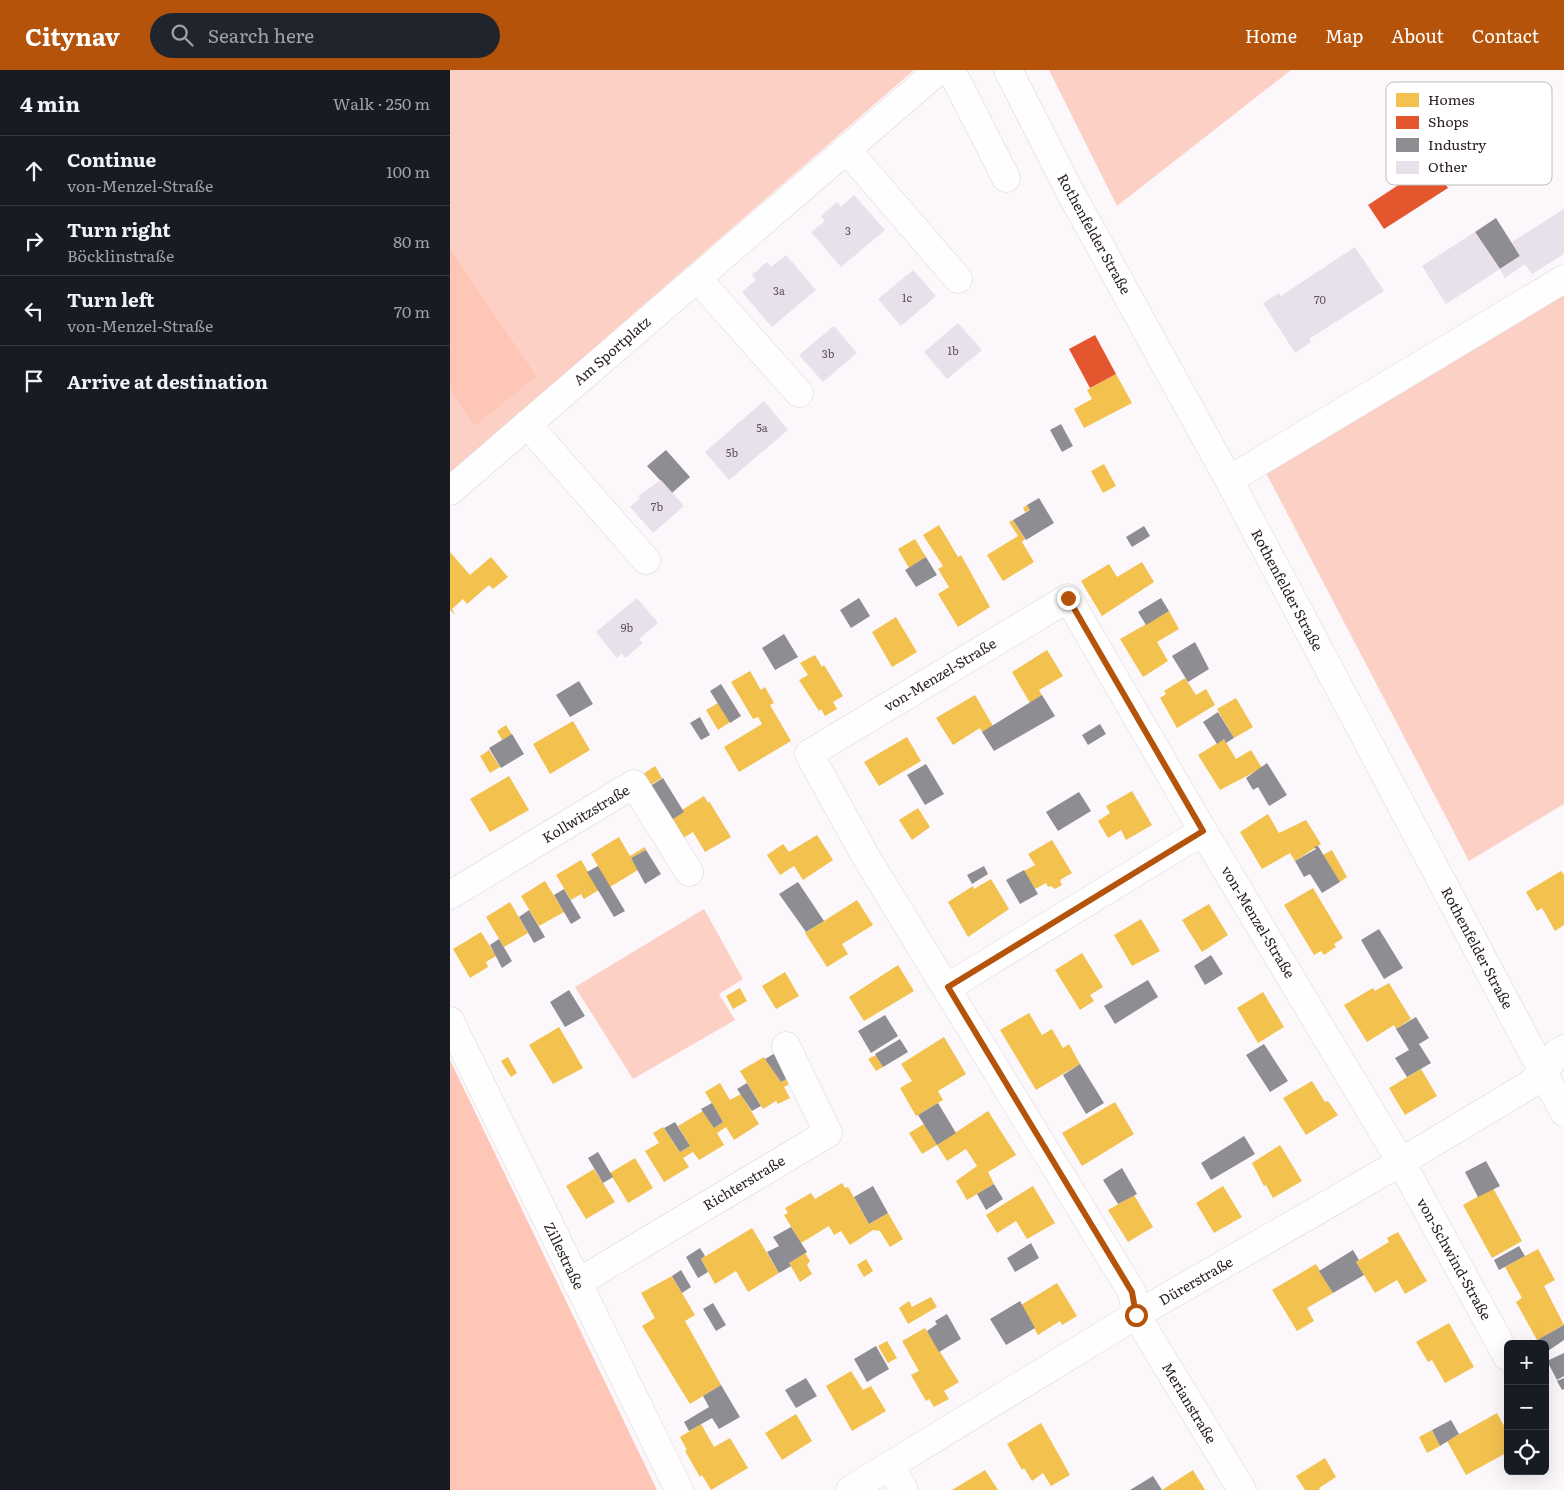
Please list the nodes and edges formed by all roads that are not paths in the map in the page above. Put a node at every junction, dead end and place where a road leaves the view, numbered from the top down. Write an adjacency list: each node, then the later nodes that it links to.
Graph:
1 (939, 70): 4 (street, Am Sportplatz)
2 (951, 70): 5 (street)
3 (1008, 70): 11 (street, Rothenfelder Straße)
4 (846, 149): 6 (street, Am Sportplatz); 7 (street)
5 (1006, 178)
6 (697, 278): 9 (street); 10 (street, Am Sportplatz)
7 (958, 279)
8 (1564, 279): 11 (street)
9 (799, 393)
10 (527, 424): 12 (street, Am Sportplatz); 13 (street)
11 (1229, 480): 21 (street, Rothenfelder Straße)
12 (450, 491)
13 (646, 560)
14 (1203, 831): 17 (street); 17 (street, von-Menzel-Straße); 23 (street, von-Menzel-Straße)
15 (689, 872): 16 (street, Kollwitzstraße)
16 (450, 895)
17 (948, 987): 25 (street, von-Menzel-Straße)
18 (450, 1022): 24 (street, Zillestraße)
19 (786, 1046): 24 (street, Richterstraße)
20 (1564, 1048): 21 (street)
21 (1543, 1074): 22 (street, Rothenfelder Straße); 23 (street, Dürerstraße)
22 (1564, 1112)
23 (1401, 1162): 25 (street, Dürerstraße); 26 (street, von-Schwind-Straße)
24 (577, 1284): 28 (street, Zillestraße)
25 (1136, 1315): 27 (street, Dürerstraße); 31 (street, Merianstraße)
26 (1504, 1351)
27 (890, 1466): 29 (street, Dürerstraße); 30 (street)
28 (678, 1490)
29 (850, 1490)
30 (904, 1490)
31 (1242, 1490)

